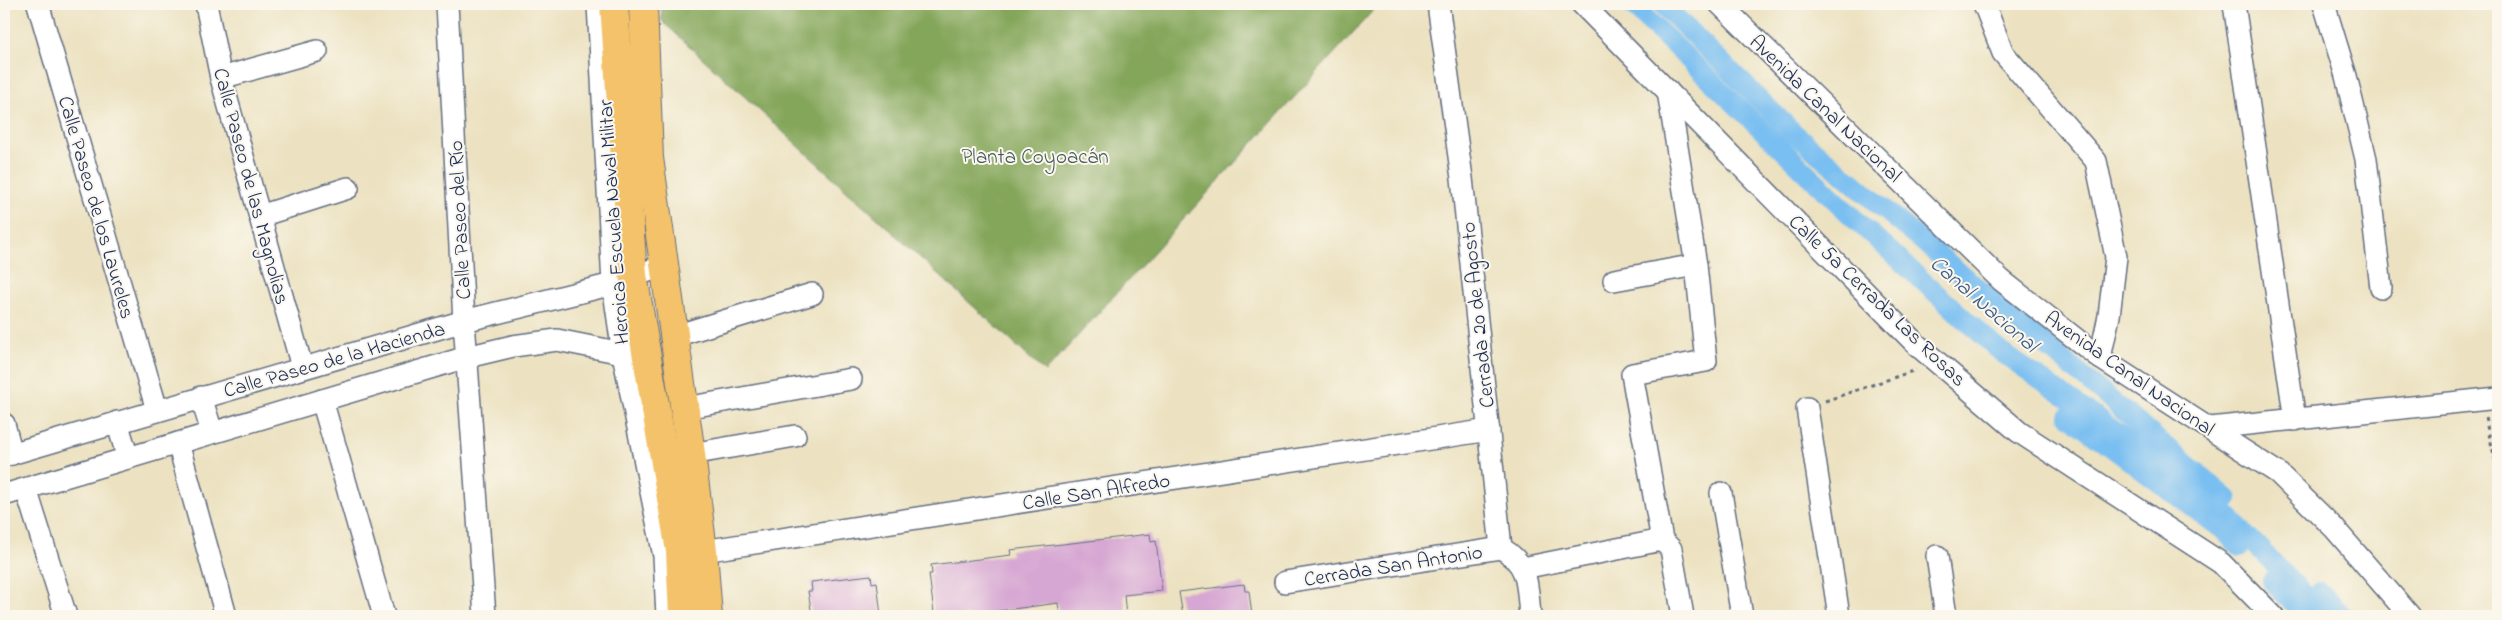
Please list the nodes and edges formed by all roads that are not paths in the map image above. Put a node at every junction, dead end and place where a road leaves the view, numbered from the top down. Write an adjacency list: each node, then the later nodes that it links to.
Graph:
1 (38, 4): 36 (street, Calle Paseo de los Laureles)
2 (206, 4): 14 (street, Calle Paseo de las Magnolias)
3 (447, 4): 24 (street, Calle Paseo del Río)
4 (598, 4): 20 (street, Heroica Escuela Naval Militar)
5 (614, 4): 20 (main road, Heroica Escuela Naval Militar)
6 (643, 4): 18 (main road, Heroica Escuela Naval Militar)
7 (1438, 4): 41 (street, Cerrada 20 de Agosto)
8 (1582, 4): 15 (street, Calle 5a Cerrada Las Rosas)
9 (1720, 4): 28 (street, Avenida Canal Nacional)
10 (1984, 4): 28 (street)
11 (2234, 4): 37 (street)
12 (2324, 4): 22 (street)
13 (318, 51): 14 (street)
14 (221, 78): 17 (street, Calle Paseo de las Magnolias)
15 (1668, 91): 19 (street); 69 (street, Calle 5a Cerrada Las Rosas)
16 (348, 188): 17 (street)
17 (260, 216): 29 (street, Calle Paseo de las Magnolias)
18 (665, 265): 20 (street, Calle Paseo de la Hacienda); 25 (main road, Heroica Escuela Naval Militar)
19 (1696, 265): 21 (street); 52 (street)
20 (623, 280): 24 (street, Calle Paseo de la Hacienda); 26 (main road, Heroica Escuela Naval Militar)
21 (1614, 280)
22 (2381, 288)
23 (812, 294): 25 (street)
24 (464, 321): 27 (street, Calle Paseo del Río); 29 (street, Calle Paseo de la Hacienda)
25 (675, 336): 34 (main road, Heroica Escuela Naval Militar)
26 (635, 356): 27 (street, Calle Paseo de la Hacienda); 61 (street, Heroica Escuela Naval Militar); 62 (main road, Heroica Escuela Naval Militar)
27 (467, 357): 33 (street, Calle Paseo de la Hacienda); 60 (street, Calle Paseo del Río)
28 (2100, 358): 40 (street, Avenida Canal Nacional)
29 (302, 367): 31 (street, Calle Paseo de la Hacienda)
30 (851, 379): 34 (street)
31 (201, 397): 36 (street, Calle Paseo de la Hacienda); 42 (street)
32 (2489, 399): 37 (street)
33 (322, 400): 42 (street, Calle Paseo de la Hacienda); 59 (street)
34 (685, 408): 45 (main road, Heroica Escuela Naval Militar)
35 (1807, 408): 67 (street)
36 (157, 410): 38 (street, Calle Paseo de la Hacienda)
37 (2295, 420): 40 (street)
38 (117, 422): 46 (street, Calle Paseo de la Hacienda); 47 (street)
39 (4, 424): 46 (street)
40 (2210, 428): 70 (street, Avenida Canal Nacional)
41 (1489, 430): 51 (street, Cerrada 20 de Agosto); 53 (street, Calle San Alfredo)
42 (212, 432): 44 (street, Calle Paseo de la Hacienda)
43 (794, 436): 45 (street)
44 (178, 443): 47 (street, Calle Paseo de la Hacienda); 58 (street)
45 (691, 454): 53 (main road, Heroica Escuela Naval Militar)
46 (8, 455)
47 (128, 458): 48 (street, Calle Paseo de la Hacienda)
48 (26, 488): 50 (street, Calle Paseo de la Hacienda); 57 (street)
49 (1721, 493): 66 (street)
50 (4, 495)
51 (1501, 548): 55 (street); 56 (street, Cerrada San Antonio)
52 (1667, 548): 55 (street); 65 (street)
53 (703, 551): 63 (main road, Heroica Escuela Naval Militar)
54 (1937, 556): 68 (street)
55 (1524, 568): 64 (street)
56 (1285, 582)
57 (66, 616)
58 (226, 616)
59 (384, 616)
60 (485, 616)
61 (667, 616)
62 (683, 616)
63 (708, 616)
64 (1530, 616)
65 (1683, 616)
66 (1742, 616)
67 (1840, 616)
68 (1946, 616)
69 (2273, 616)
70 (2410, 616)

